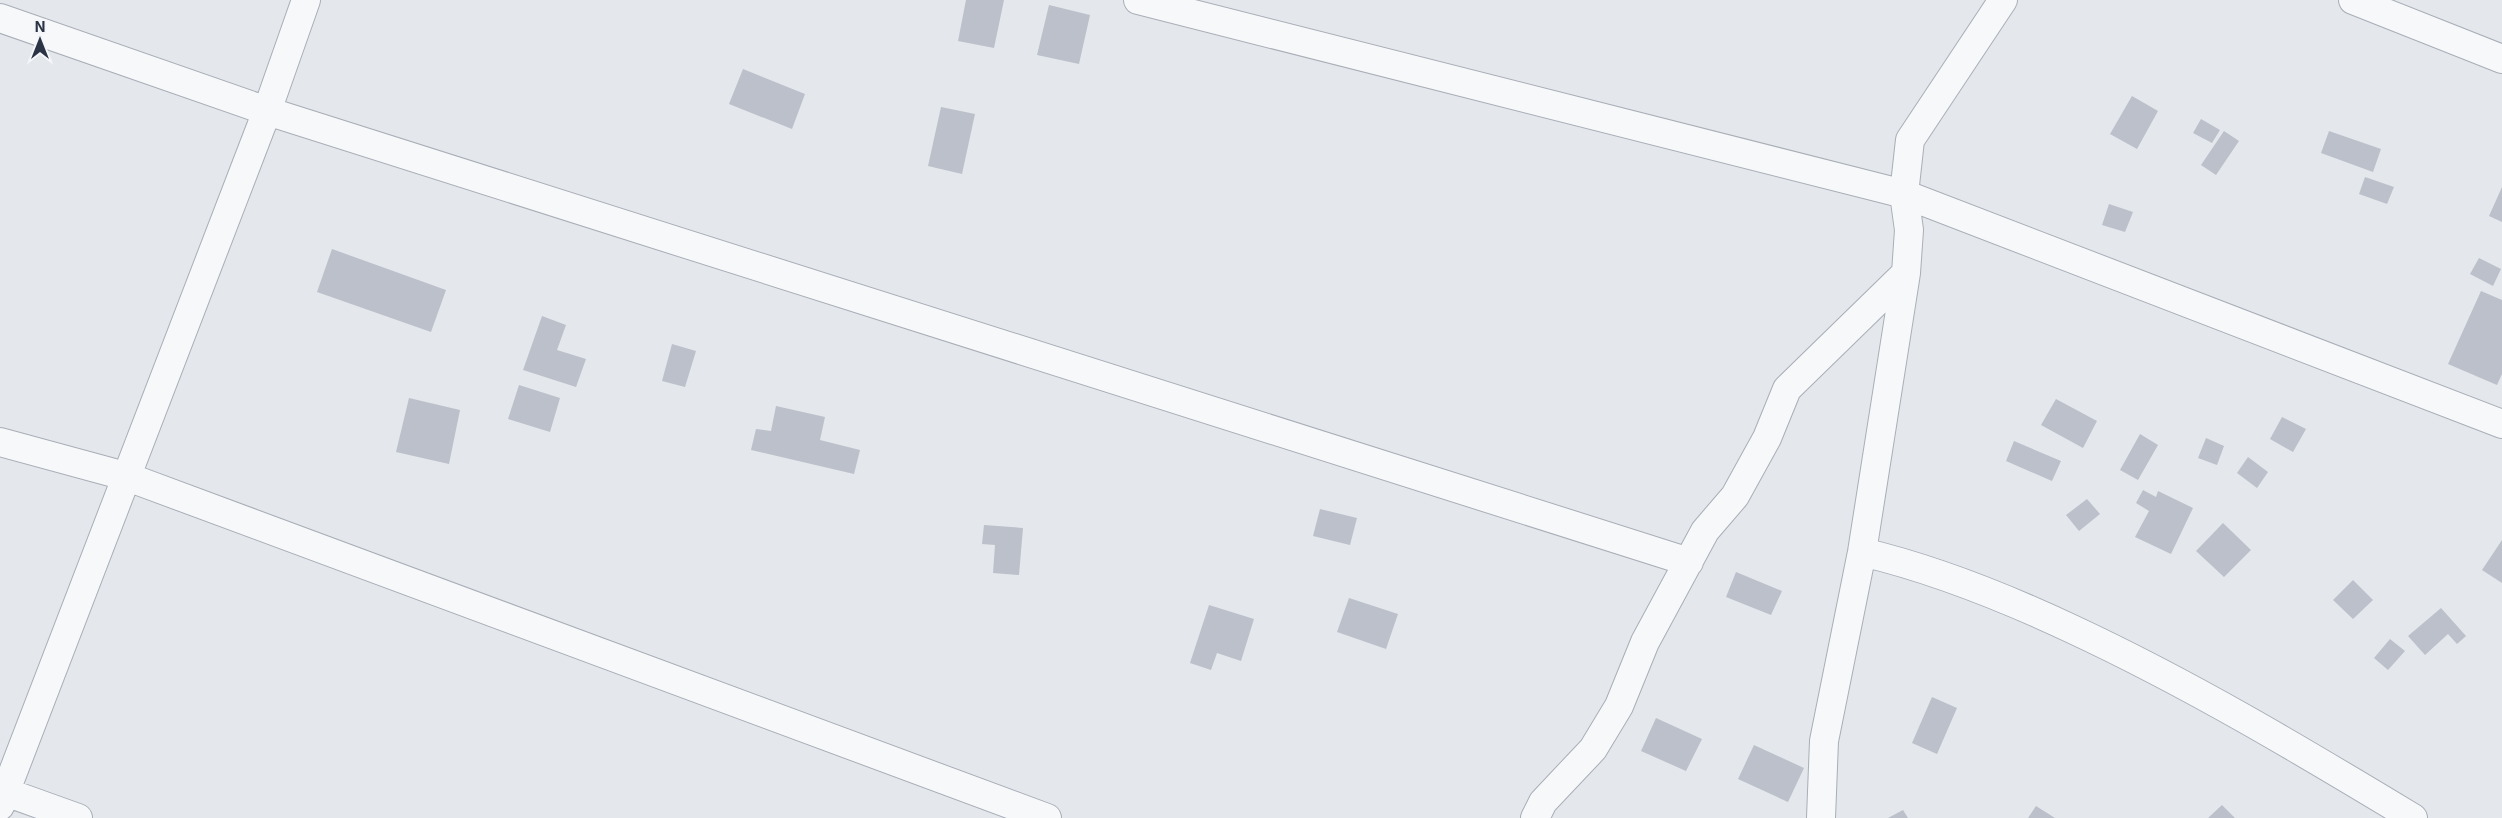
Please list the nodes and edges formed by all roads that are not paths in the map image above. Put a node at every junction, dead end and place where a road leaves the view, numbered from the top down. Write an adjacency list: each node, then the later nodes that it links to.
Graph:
1 (306, 0): 7 (street)
2 (1138, 0): 8 (street)
3 (2004, 0): 8 (street)
4 (2353, 0): 6 (street)
5 (0, 18): 7 (street)
6 (2502, 59)
7 (267, 110): 12 (street); 14 (street)
8 (1904, 194): 9 (street); 10 (street)
9 (1906, 273): 13 (street); 14 (street)
10 (2502, 424)
11 (0, 442): 12 (street)
12 (125, 476): 15 (street); 17 (street)
13 (1862, 552): 19 (street); 20 (street)
14 (1689, 562): 18 (street)
15 (2, 795): 16 (street)
16 (78, 818)
17 (1046, 818)
18 (1535, 818)
19 (1821, 818)
20 (2413, 818)

